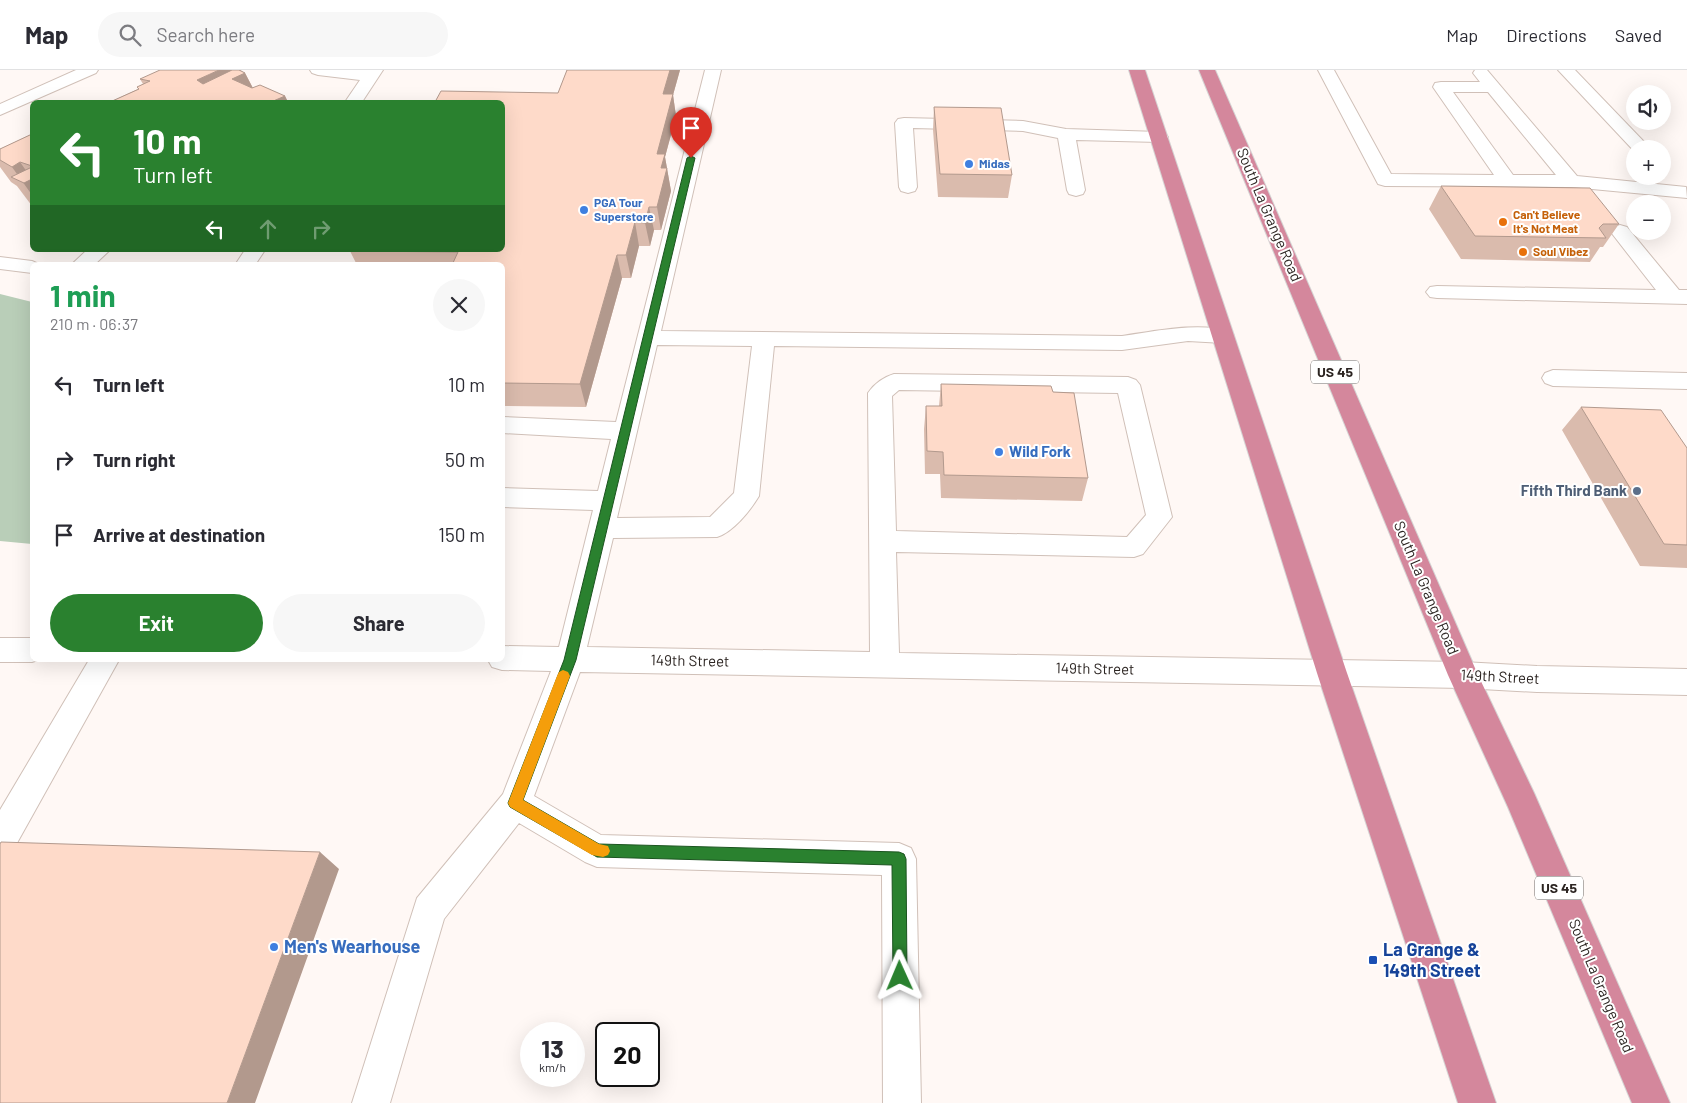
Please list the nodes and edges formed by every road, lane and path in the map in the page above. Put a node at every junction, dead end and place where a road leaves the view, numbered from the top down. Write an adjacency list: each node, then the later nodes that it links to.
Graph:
1 (90, 70): 12 (street)
2 (318, 70): 9 (street)
3 (712, 70): 30 (street)
4 (1137, 70): 14 (highway)
5 (1207, 70): 49 (highway, South La Grange Road / US 45)
6 (1326, 70): 17 (street)
7 (1478, 70): 10 (street)
8 (1566, 70): 15 (street)
9 (373, 73): 11 (street)
10 (1492, 87): 17 (street); 18 (street)
11 (355, 100)
12 (0, 110)
13 (1066, 134): 14 (street); 19 (street); 20 (street)
14 (1158, 137): 29 (highway)
15 (1633, 140)
16 (1671, 179): 21 (street)
17 (1507, 180): 18 (street)
18 (1571, 181): 21 (street)
19 (908, 187)
20 (1076, 190)
21 (1687, 194)
22 (1620, 231): 28 (street)
23 (97, 252): 24 (street)
24 (85, 262)
25 (0, 263): 26 (street)
26 (30, 267)
27 (1437, 292): 28 (street)
28 (1680, 297)
29 (1223, 336): 32 (street); 48 (highway)
30 (648, 338): 31 (street); 37 (street)
31 (764, 339): 32 (street); 40 (street)
32 (1122, 343): 35 (street)
33 (1553, 378): 34 (street)
34 (1687, 381)
35 (1128, 385): 41 (street); 41 (street)
36 (505, 425): 37 (street)
37 (626, 431): 39 (street)
38 (505, 497): 39 (street)
39 (608, 502): 40 (street)
40 (602, 528): 45 (street)
41 (883, 541): 47 (street)
42 (0, 650): 43 (street)
43 (30, 650)
44 (505, 658): 45 (street, 149th Street)
45 (570, 660): 47 (street, 149th Street); 51 (street)
46 (103, 662): 52 (street)
47 (885, 665): 48 (street, 149th Street)
48 (1332, 673): 49 (street, 149th Street); 55 (highway)
49 (1463, 675): 50 (street, 149th Street); 56 (highway, South La Grange Road / US 45)
50 (1687, 682)
51 (515, 803): 53 (street); 54 (street)
52 (0, 841)
53 (371, 1103)
54 (902, 1103)
55 (1477, 1103)
56 (1651, 1103)

